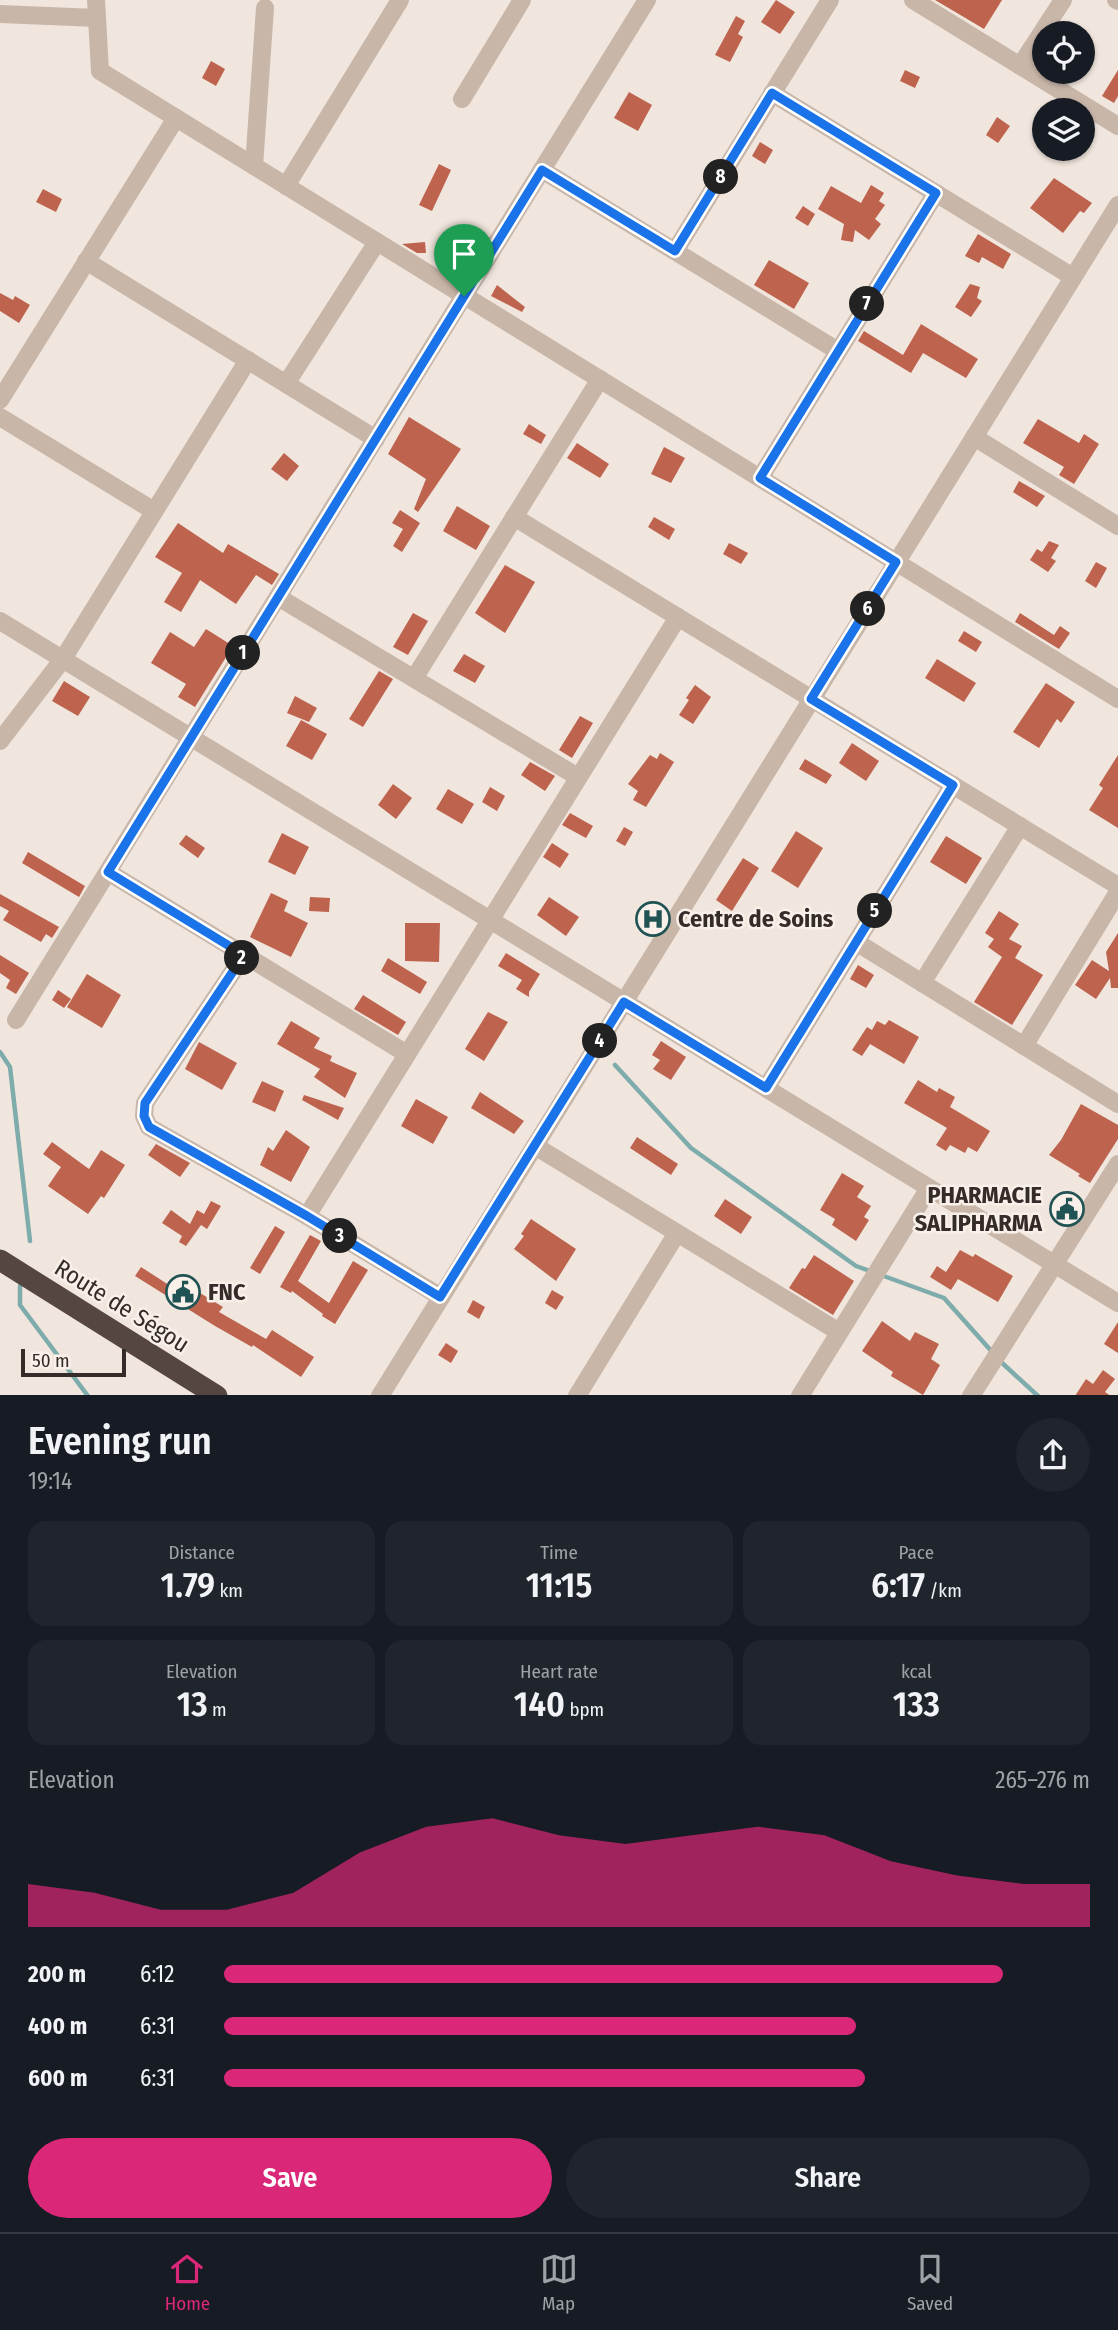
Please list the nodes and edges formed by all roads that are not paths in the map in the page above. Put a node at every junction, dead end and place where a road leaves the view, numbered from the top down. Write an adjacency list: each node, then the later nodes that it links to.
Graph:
1 (400, 0): 17 (street)
2 (522, 0): 12 (street)
3 (648, 0): 16 (street)
4 (830, 0): 11 (street)
5 (914, 0): 10 (street)
6 (1063, 0): 10 (street)
7 (265, 8): 15 (street)
8 (96, 9): 9 (street); 13 (street)
9 (0, 14)
10 (1020, 66): 14 (street)
11 (772, 93): 18 (street); 21 (street)
12 (462, 99)
13 (176, 118): 15 (street); 22 (street)
14 (1118, 126)
15 (254, 166): 17 (street)
16 (542, 170): 21 (street); 24 (street)
17 (286, 186): 20 (street)
18 (936, 193): 23 (street); 25 (street)
19 (1118, 205): 23 (street)
20 (377, 242): 24 (street); 28 (street)
21 (675, 251): 25 (street)
22 (86, 261): 26 (street); 29 (street)
23 (1073, 277): 31 (street)
24 (464, 296): 27 (street); 32 (street)
25 (838, 351): 33 (street)
26 (247, 360): 28 (street); 34 (street)
27 (600, 379): 33 (street); 35 (street)
28 (286, 384): 32 (street)
29 (0, 400)
30 (0, 417): 34 (street)
31 (974, 437): 36 (street); 37 (street)
32 (376, 439): 38 (street)
33 (760, 478): 37 (street)
34 (154, 511): 41 (street)
35 (514, 517): 39 (street); 42 (street)
36 (1116, 521)
37 (896, 562): 43 (street); 44 (street)
38 (278, 597): 42 (street); 45 (street)
39 (678, 617): 43 (street); 47 (street)
40 (0, 621): 41 (street)
41 (63, 659): 45 (street); 46 (street)
42 (415, 677): 47 (street)
43 (811, 699): 48 (street); 57 (street)
44 (1118, 699)
45 (191, 737): 50 (street); 53 (street)
46 (0, 741)
47 (578, 777): 53 (street)
48 (953, 785): 49 (street); 54 (street)
49 (1020, 826): 51 (street); 56 (street)
50 (108, 872): 55 (street); 58 (street)
51 (1118, 886)
52 (1118, 892): 59 (street)
53 (490, 920): 57 (street); 60 (street)
54 (856, 942): 56 (street); 61 (street)
55 (244, 955): 60 (street); 66 (street)
56 (922, 983): 59 (street)
57 (624, 1002): 61 (street); 63 (street)
58 (16, 1020)
59 (1024, 1046): 62 (street)
60 (407, 1055): 66 (street)
61 (766, 1088): 65 (street)
62 (1118, 1104)
63 (534, 1146): 67 (street); 70 (street)
64 (1118, 1164): 69 (street)
65 (929, 1188): 69 (street); 72 (street)
66 (307, 1216): 70 (street)
67 (677, 1233): 72 (street); 73 (street)
68 (0, 1260): 74 (highway, Route de Ségou)
69 (1055, 1264): 71 (street); 77 (street)
70 (440, 1297): 75 (street)
71 (1118, 1303)
72 (839, 1332): 76 (street)
73 (585, 1393)
74 (218, 1395)
75 (380, 1395)
76 (800, 1395)
77 (971, 1395)

